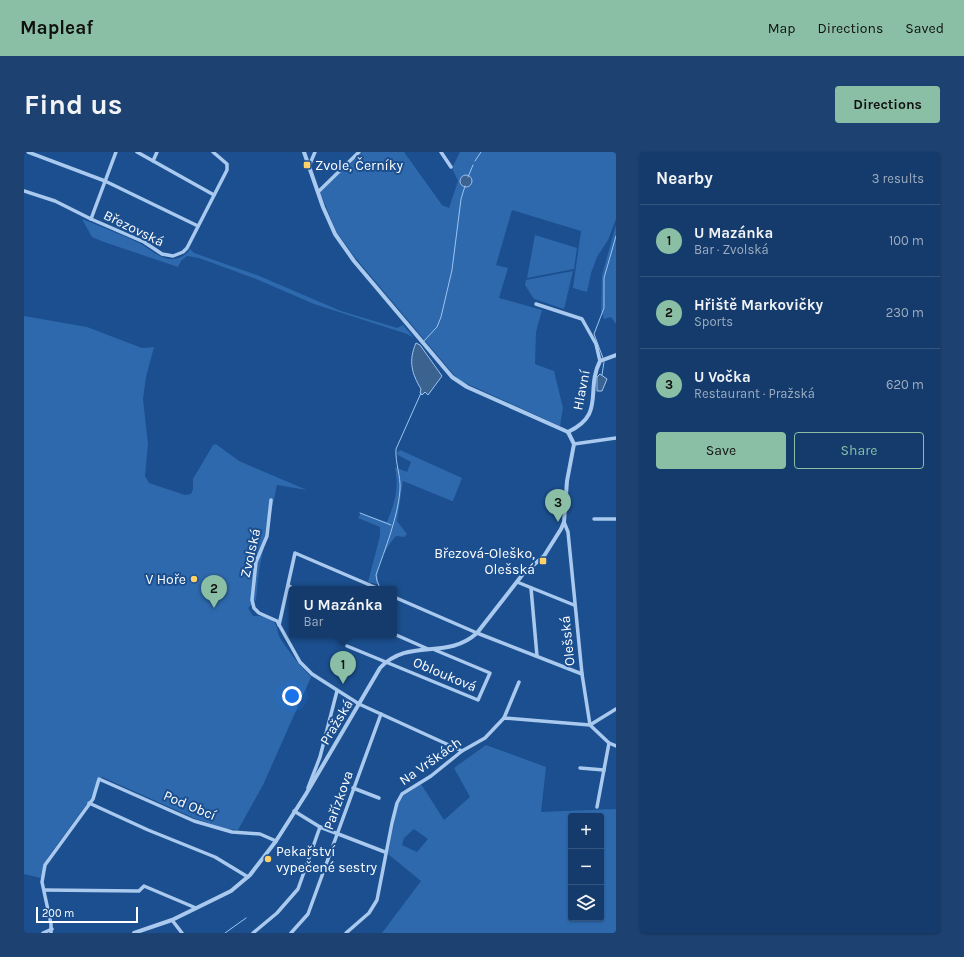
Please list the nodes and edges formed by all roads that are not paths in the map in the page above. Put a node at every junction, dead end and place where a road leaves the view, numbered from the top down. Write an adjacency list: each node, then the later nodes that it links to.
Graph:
1 (28, 152): 13 (street)
2 (116, 152): 13 (street)
3 (138, 152): 10 (street)
4 (157, 152): 10 (street)
5 (213, 152): 16 (street, Březovská)
6 (304, 152): 11 (street)
7 (314, 152): 11 (street)
8 (359, 152): 15 (street)
9 (441, 152): 12 (street)
10 (153, 161): 16 (street)
11 (309, 166): 15 (street)
12 (451, 167)
13 (105, 181): 17 (street); 18 (street)
14 (24, 191): 17 (street, Březovská)
15 (318, 192): 22 (street)
16 (214, 195): 18 (street, Březovská)
17 (91, 219): 18 (street, Březovská)
18 (198, 226)
19 (536, 304): 21 (street)
20 (616, 355): 21 (street, Hlavní)
21 (600, 360): 22 (street, Hlavní)
22 (568, 432): 24 (street)
23 (616, 438): 24 (street)
24 (574, 444): 28 (street, Pražská)
25 (270, 500): 35 (street, Zvolská)
26 (594, 519): 27 (street)
27 (616, 519)
28 (564, 522): 29 (street, Pražská); 34 (street, Olešská)
29 (517, 582): 32 (street); 36 (street, Pražská)
30 (289, 586): 31 (street); 35 (street)
31 (372, 586)
32 (531, 588): 34 (street); 40 (street)
33 (397, 598): 36 (street)
34 (574, 605): 42 (street, Olešská)
35 (279, 625): 44 (street, Zvolská)
36 (477, 633): 39 (street, Pražská); 40 (street)
37 (397, 635): 39 (street)
38 (347, 646): 41 (street)
39 (433, 650): 41 (street, Pražská); 41 (street, Oblouková)
40 (537, 656): 42 (street)
41 (386, 662): 45 (street, Pražská)
42 (582, 674): 49 (street, Olešská)
43 (519, 682): 48 (street)
44 (337, 691): 45 (street, Zvolská); 56 (street)
45 (359, 704): 47 (street, Zvolská); 56 (street, Pražská)
46 (616, 709): 49 (street)
47 (381, 714): 52 (street, Zvolská); 55 (street, Pařízkova)
48 (504, 718): 49 (street); 52 (street, Na Vrškách)
49 (590, 725): 50 (street)
50 (609, 743): 51 (street); 54 (street)
51 (616, 746)
52 (462, 751): 64 (street, Na Vrškách)
53 (580, 768): 54 (street)
54 (604, 770): 59 (street)
55 (353, 788): 57 (street); 62 (street, Pařízkova)
56 (306, 794): 60 (street, Pražská)
57 (379, 798)
58 (89, 803): 63 (street, Pod Obcí); 65 (street); 66 (street)
59 (597, 807)
60 (294, 811): 61 (street); 63 (street, Pražská)
61 (320, 827): 62 (street); 73 (street)
62 (337, 835): 64 (street); 74 (street, Pařízkova)
63 (276, 841): 65 (street, Pražská)
64 (385, 852): 75 (street, Na Vrškách)
65 (248, 877): 67 (street, Pražská)
66 (44, 890): 67 (street); 69 (street)
67 (196, 908): 68 (street, Pražská)
68 (172, 920): 71 (street); 72 (street)
69 (52, 931): 70 (street)
70 (43, 933)
71 (134, 933)
72 (182, 933)
73 (253, 933)
74 (291, 933)
75 (346, 933)

